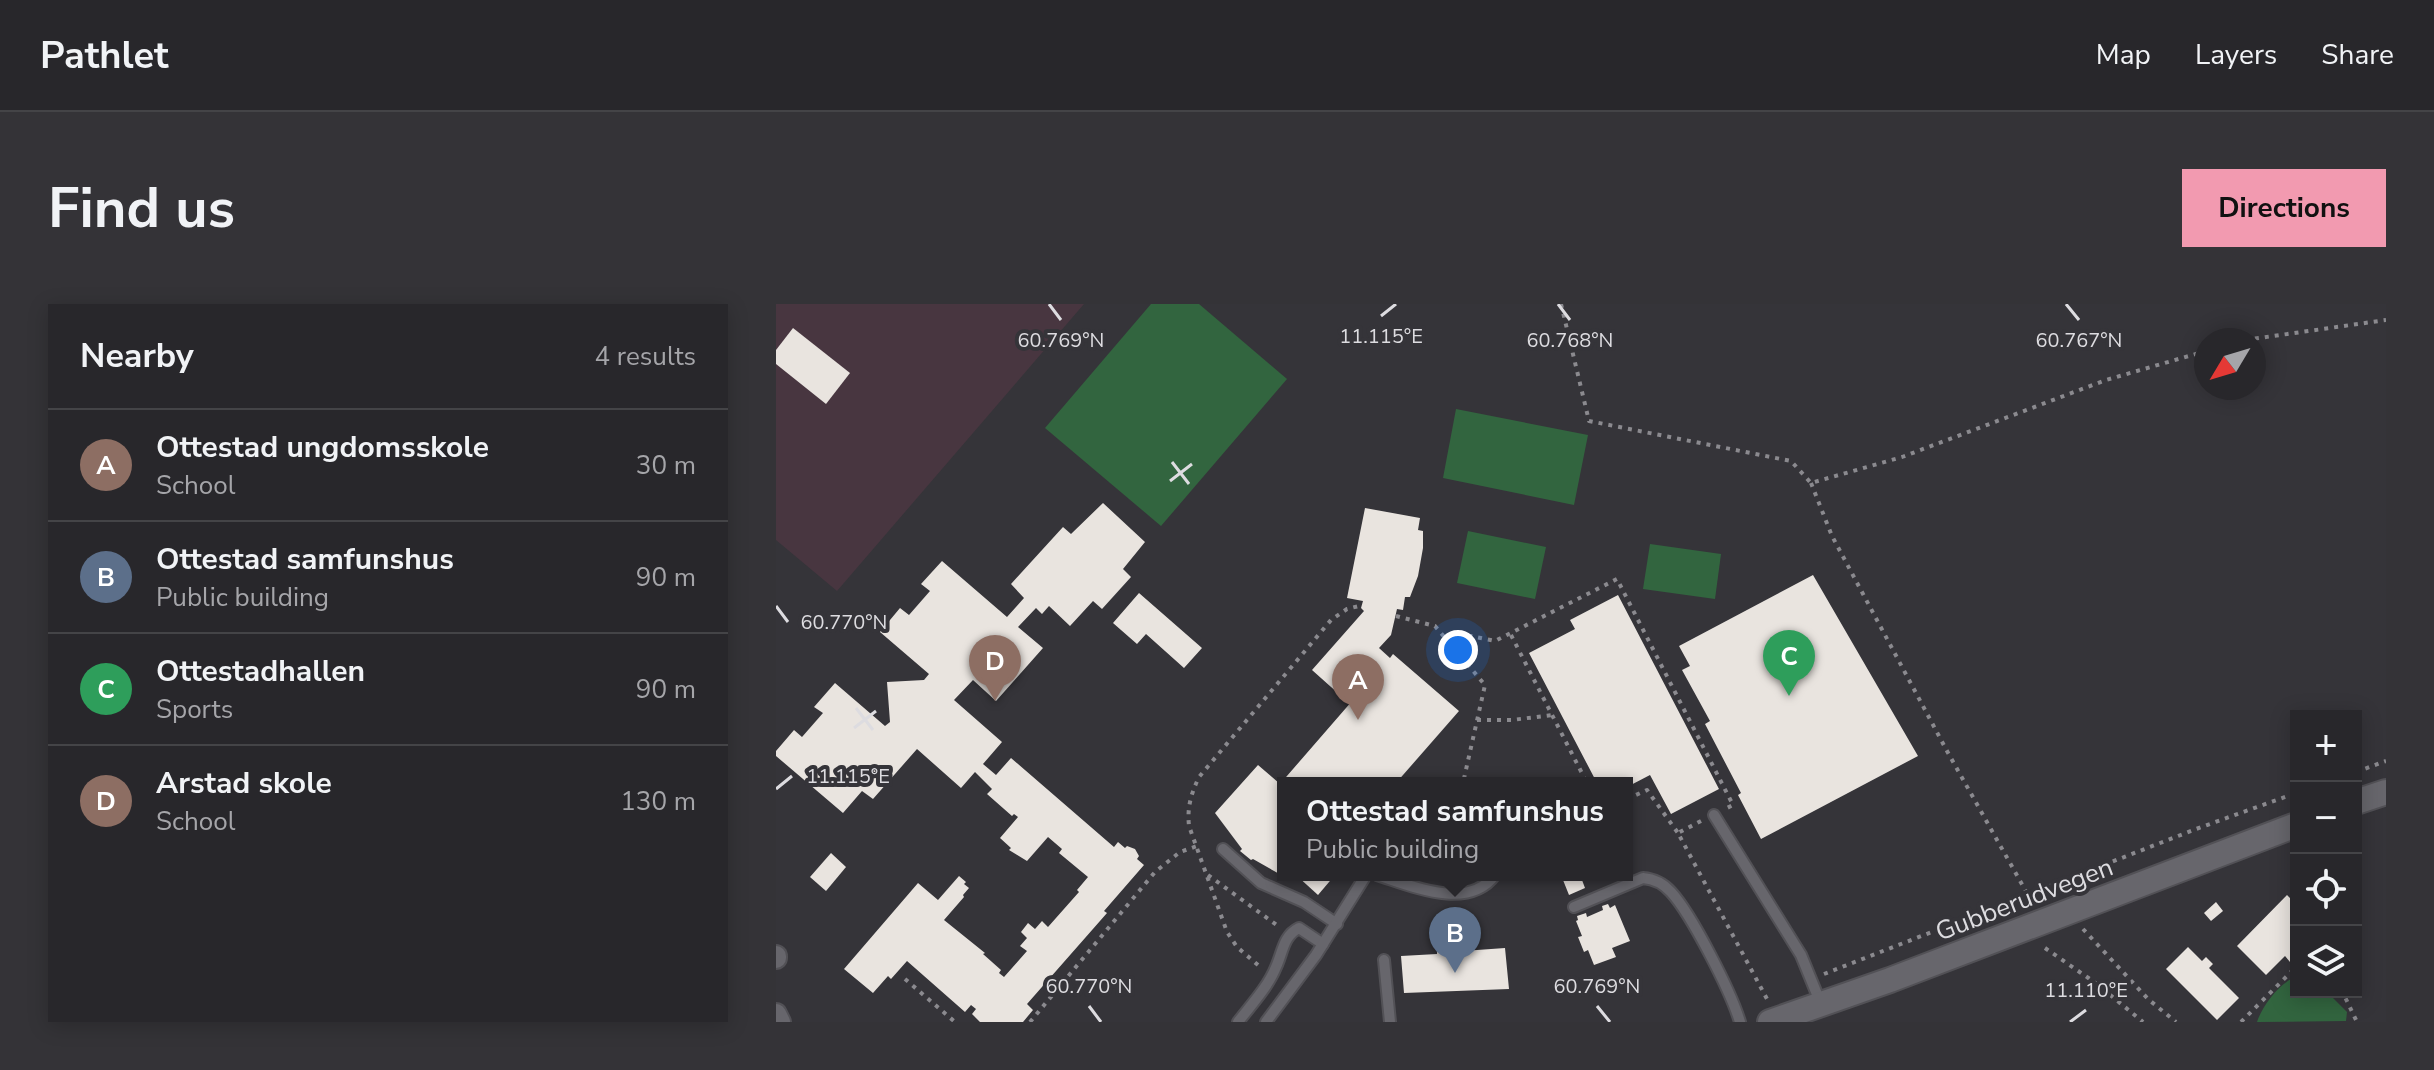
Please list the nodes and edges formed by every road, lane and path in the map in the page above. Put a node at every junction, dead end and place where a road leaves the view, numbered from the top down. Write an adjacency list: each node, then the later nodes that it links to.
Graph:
1 (1561, 304): 5 (path)
2 (2386, 320): 3 (path)
3 (2266, 337)
4 (2194, 354): 5 (path)
5 (1811, 483): 29 (path)
6 (1359, 606): 23 (path)
7 (1396, 616): 9 (path)
8 (1511, 635): 9 (path); 10 (path); 20 (path)
9 (1449, 642): 11 (path)
10 (1552, 715): 11 (path); 15 (path)
11 (1477, 720): 14 (path)
12 (2386, 761): 13 (path)
13 (2362, 770)
14 (1464, 777)
15 (1584, 777)
16 (2386, 792): 19 (main road)
17 (2290, 795): 29 (path)
18 (1633, 796): 22 (path)
19 (2362, 800)
20 (1714, 815): 22 (path); 40 (lane)
21 (2290, 827): 31 (main road, Gubberudvegen)
22 (1678, 833): 44 (path)
23 (1197, 846): 25 (path); 47 (path)
24 (1223, 849): 32 (lane)
25 (1206, 874): 33 (path); 37 (path)
26 (1362, 881): 32 (lane)
27 (1400, 881): 28 (lane)
28 (1490, 881)
29 (2029, 895): 40 (path)
30 (1574, 907): 51 (lane)
31 (2068, 913): 34 (main road, Gubberudvegen); 53 (path)
32 (1337, 924): 35 (lane)
33 (1278, 926)
34 (2027, 928): 42 (main road, Gubberudvegen); 52 (path)
35 (1323, 944): 48 (lane); 49 (lane)
36 (1384, 960): 50 (lane)
37 (1258, 965)
38 (2290, 973): 54 (path)
39 (905, 979): 46 (path)
40 (1810, 979): 42 (lane)
41 (2345, 998): 55 (path)
42 (1821, 1006): 44 (main road, Gubberudvegen)
43 (776, 1014): 45 (street)
44 (1770, 1014)
45 (780, 1022)
46 (955, 1022)
47 (1030, 1022)
48 (1238, 1022)
49 (1266, 1022)
50 (1390, 1022)
51 (1740, 1022)
52 (2143, 1022)
53 (2176, 1022)
54 (2241, 1022)
55 (2357, 1022)

